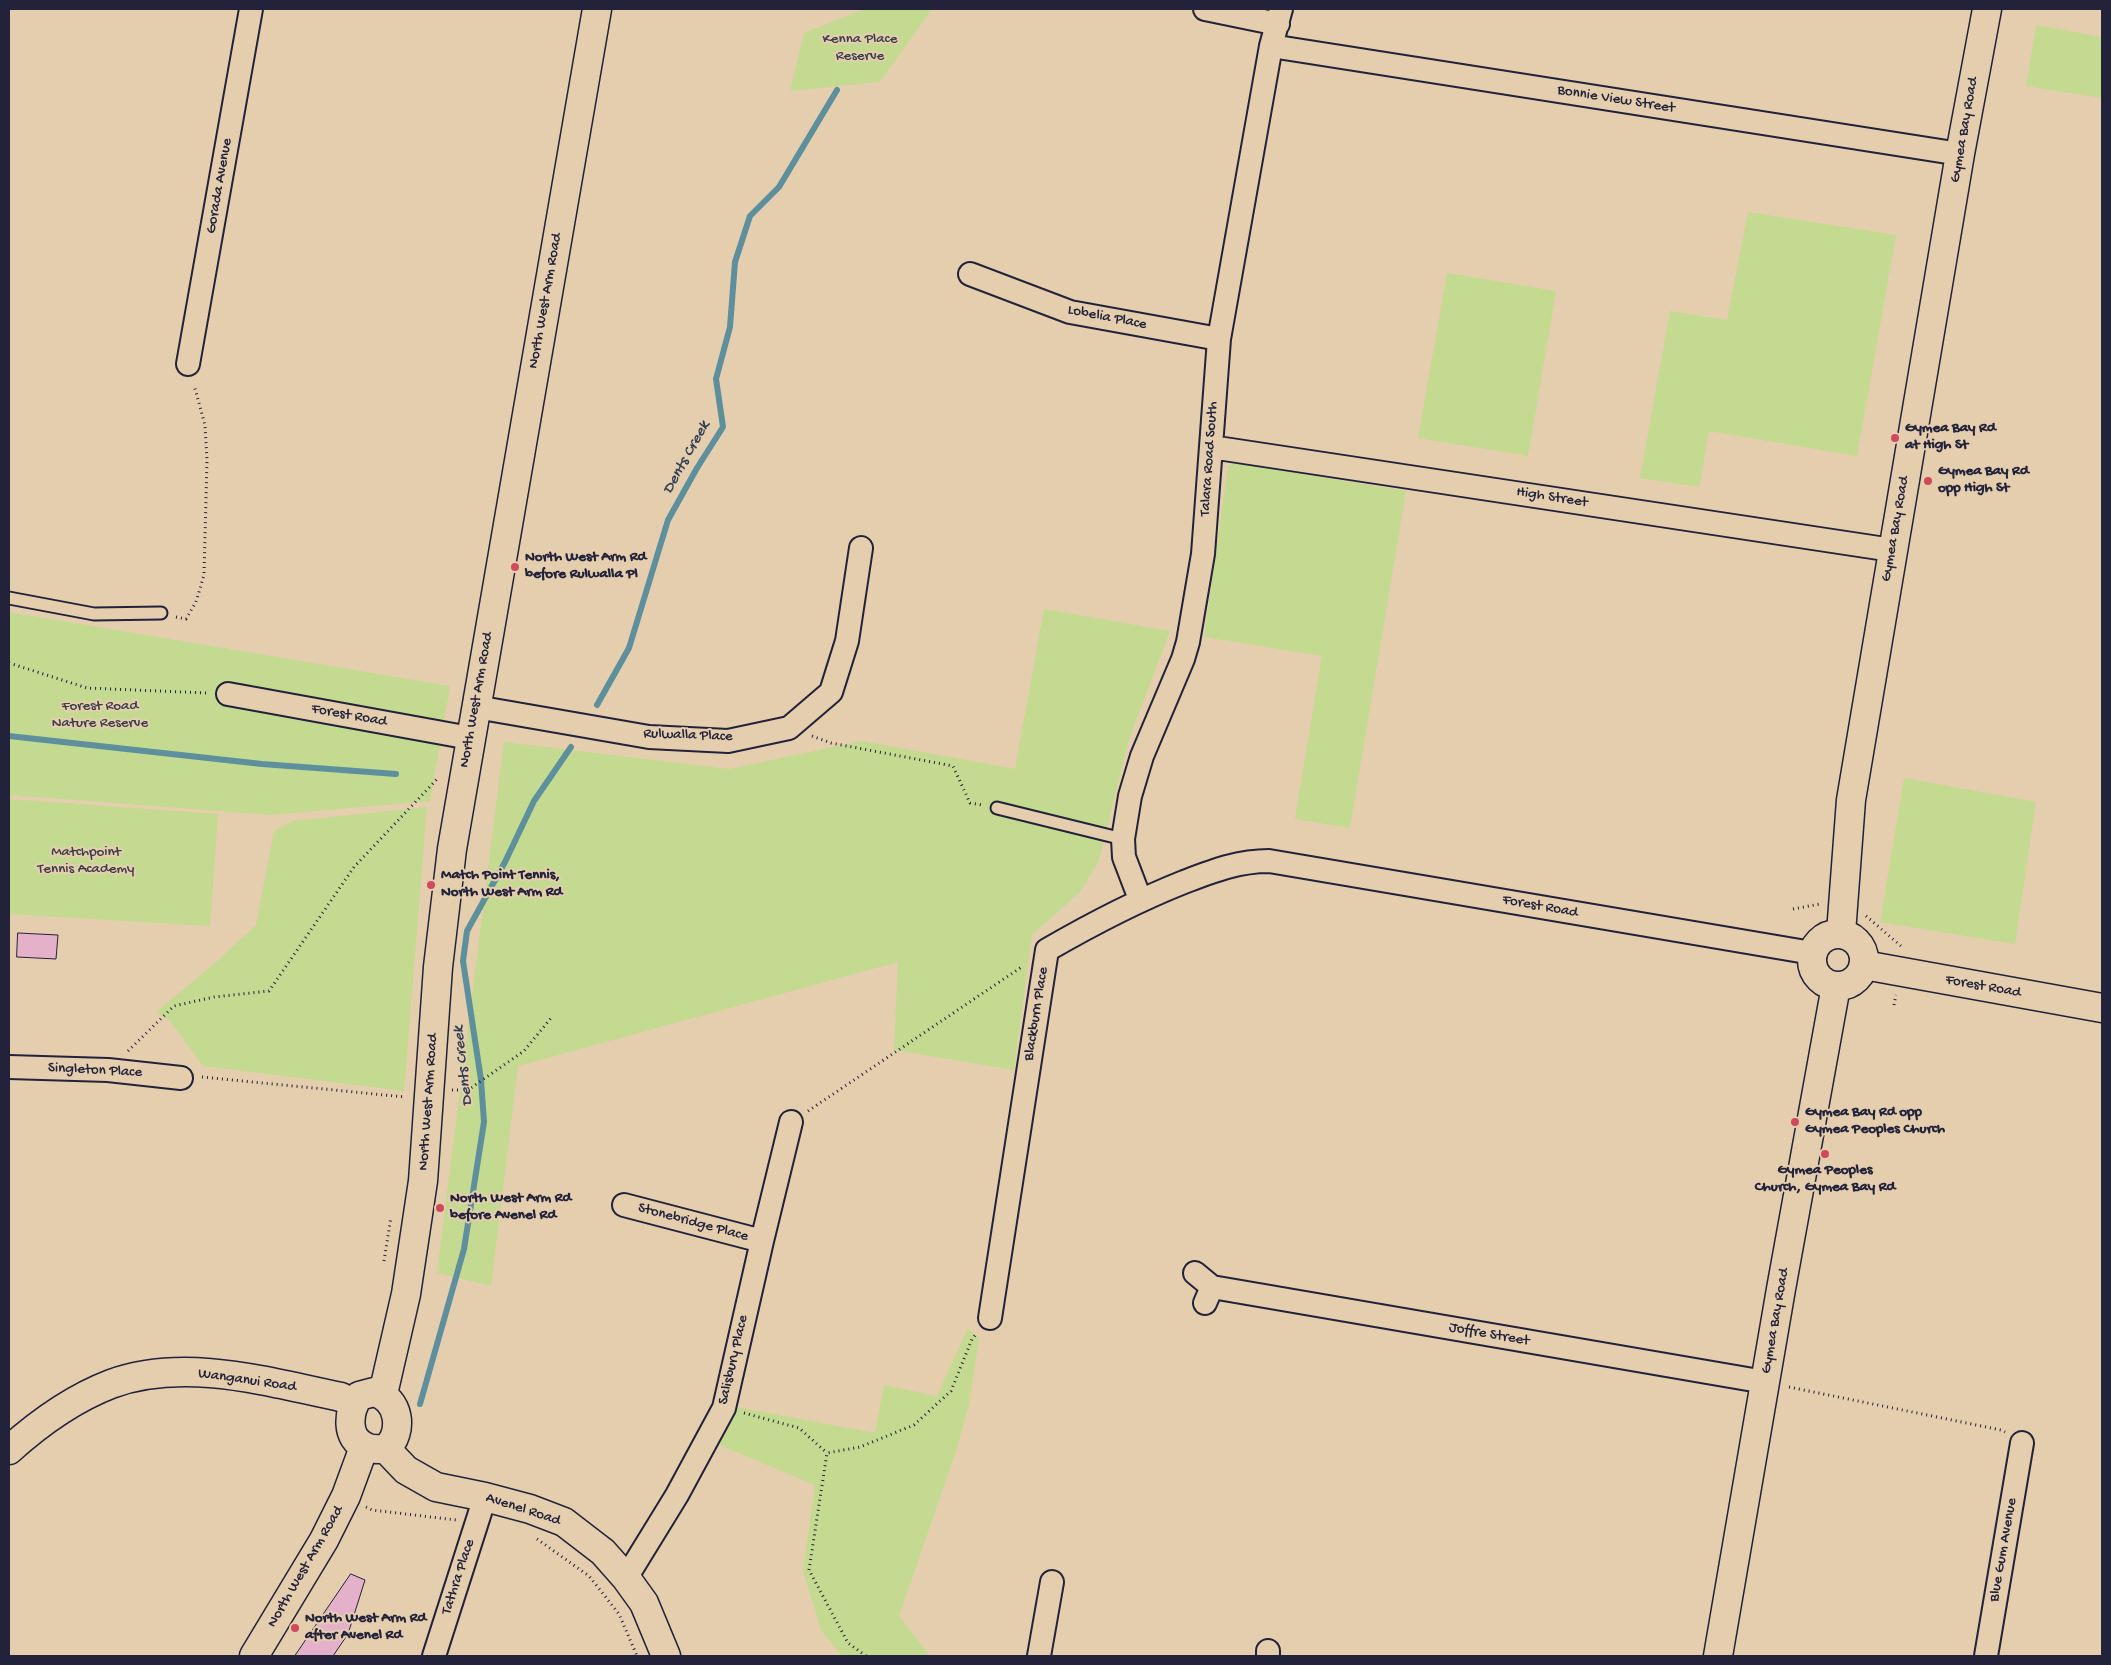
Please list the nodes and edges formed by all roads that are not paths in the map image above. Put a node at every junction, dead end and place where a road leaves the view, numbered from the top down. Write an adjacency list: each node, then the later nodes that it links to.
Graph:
1 (251, 9): 10 (street, Gorada Avenue)
2 (597, 9): 17 (street, North West Arm Road)
3 (1205, 9): 5 (street)
4 (1987, 9): 7 (street, Gymea Bay Road)
5 (1280, 17): 6 (street, Talara Road South)
6 (1271, 46): 7 (street, Bonnie View Street); 9 (street, Talara Road South)
7 (1960, 154): 13 (street, Gymea Bay Road)
8 (970, 274): 9 (street, Lobelia Place)
9 (1219, 339): 11 (street, Talara Road South)
10 (188, 364)
11 (1211, 447): 13 (street, High Street); 20 (street, Talara Road South)
12 (862, 548): 17 (street, Rulwalla Place)
13 (1892, 550): 23 (street, Gymea Bay Road)
14 (9, 598): 15 (lane)
15 (161, 613)
16 (228, 694): 18 (street, Forest Road)
17 (476, 707): 18 (street, North West Arm Road)
18 (470, 738): 36 (street, North West Arm Road)
19 (997, 808): 20 (lane)
20 (1123, 839): 22 (street, Talara Road South)
21 (1269, 861): 22 (street, Blackburn Place); 24 (street, Forest Road)
22 (1140, 900): 34 (street, Blackburn Place)
23 (1840, 933): 24 (street); 25 (street)
24 (1812, 953): 26 (street)
25 (1864, 965): 26 (street); 27 (street, Forest Road)
26 (1836, 986): 35 (street, Gymea Bay Road)
27 (2102, 1008)
28 (9, 1067): 29 (street, Singleton Place)
29 (181, 1078)
30 (791, 1122): 32 (street, Salisbury Place)
31 (624, 1205): 32 (street, Stonebridge Place)
32 (762, 1242): 42 (street, Salisbury Place)
33 (1195, 1274): 35 (street, Joffre Street)
34 (990, 1318)
35 (1765, 1382): 48 (street, Gymea Bay Road)
36 (383, 1394): 37 (street); 39 (street)
37 (353, 1404): 39 (street); 40 (street, Wanganui Road)
38 (2022, 1443): 49 (street, Blue Gum Avenue)
39 (375, 1448): 41 (street, Avenel Road); 44 (street, North West Arm Road)
40 (9, 1450)
41 (485, 1497): 42 (street, Avenel Road); 45 (street, Tathra Place)
42 (626, 1578): 46 (street, Avenel Road)
43 (1052, 1582): 47 (street)
44 (254, 1656)
45 (434, 1656)
46 (666, 1656)
47 (1039, 1656)
48 (1718, 1656)
49 (1986, 1656)

